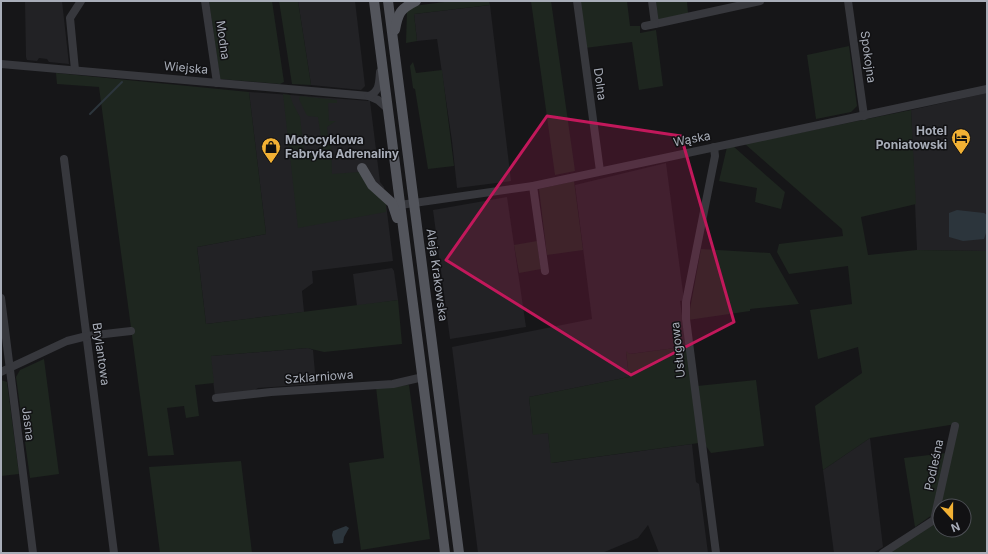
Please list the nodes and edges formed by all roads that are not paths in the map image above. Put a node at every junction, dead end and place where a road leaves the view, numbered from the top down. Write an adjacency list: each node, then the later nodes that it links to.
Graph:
1 (81, 1): 15 (street)
2 (205, 1): 16 (street, Modna)
3 (374, 1): 13 (main road)
4 (388, 1): 12 (main road, Aleja Krakowska)
5 (416, 1): 12 (main road)
6 (577, 1): 24 (street, Dolna)
7 (652, 1): 10 (street)
8 (760, 1): 10 (street)
9 (848, 1): 20 (street, Spokojna)
10 (655, 24): 11 (street)
11 (645, 26)
12 (393, 44): 26 (main road, Aleja Krakowska)
13 (380, 55): 18 (street); 19 (main road)
14 (1, 64): 15 (street, Wiejska)
15 (75, 70): 16 (street, Wiejska)
16 (217, 83): 18 (street, Wiejska)
17 (987, 89): 20 (street, Wąska)
18 (369, 96): 19 (street, Wiejska)
19 (387, 108): 27 (main road)
20 (864, 116): 21 (street, Wąska)
21 (714, 147): 24 (street, Wąska); 41 (street, Usługowa)
22 (64, 159): 32 (street, Brylantowa)
23 (362, 168): 28 (main road)
24 (600, 171): 25 (street, Wąska)
25 (533, 186): 26 (street, Wąska); 29 (street)
26 (414, 203): 27 (street, Wąska); 40 (main road, Aleja Krakowska)
27 (400, 205): 28 (main road)
28 (404, 235): 34 (main road)
29 (545, 272)
30 (1, 298): 33 (street, Jasna)
31 (131, 331): 32 (street)
32 (87, 336): 33 (street); 38 (street, Brylantowa)
33 (5, 370): 37 (street, Jasna)
34 (423, 377): 35 (street, Szklarniowa); 39 (main road)
35 (216, 398)
36 (955, 426): 42 (street, Podleśna)
37 (33, 553)
38 (114, 553)
39 (445, 553)
40 (459, 553)
41 (716, 553)
42 (883, 553)

